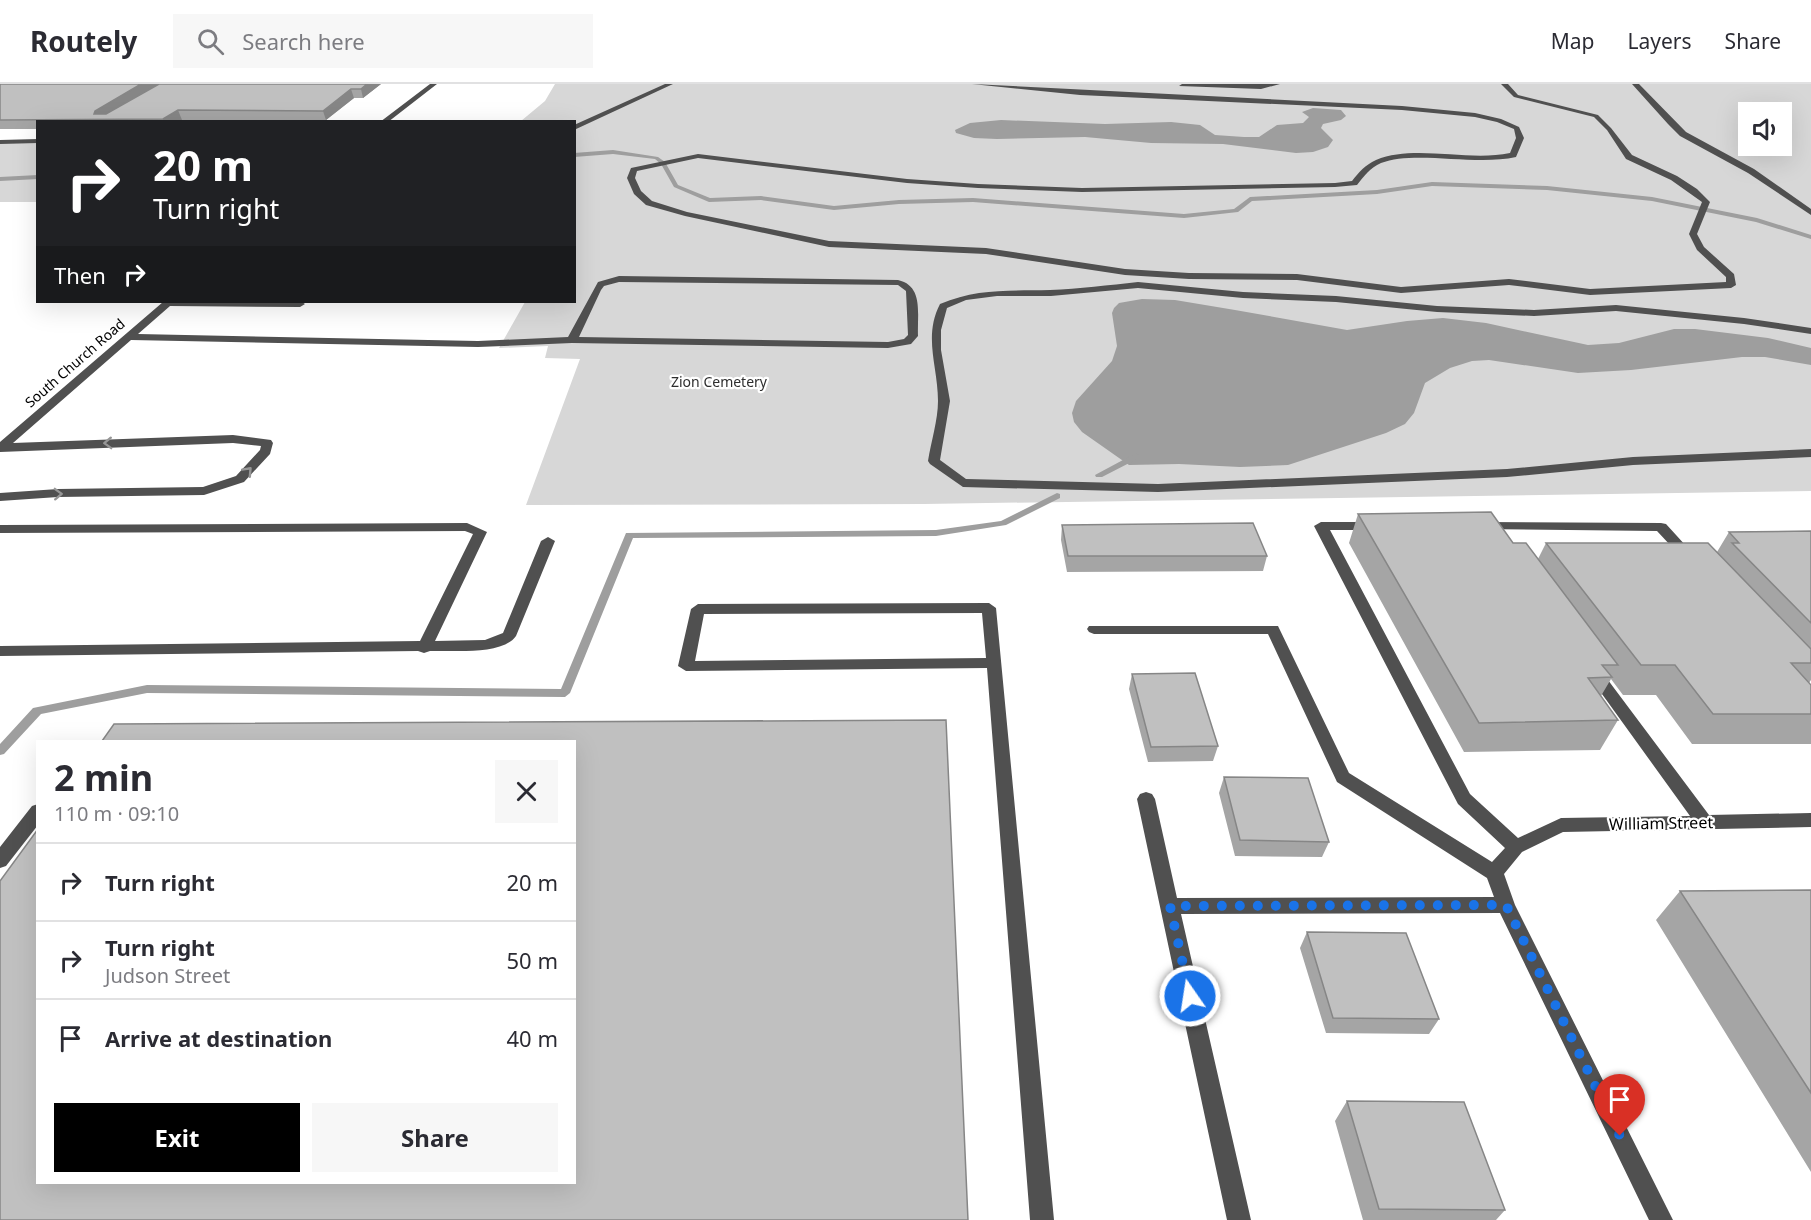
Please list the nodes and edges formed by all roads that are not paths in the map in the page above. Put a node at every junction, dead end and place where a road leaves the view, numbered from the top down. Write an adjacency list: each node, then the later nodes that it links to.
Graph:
1 (434, 84): 12 (street)
2 (670, 84): 13 (street)
3 (975, 84): 11 (street)
4 (1064, 84): 8 (street)
5 (1276, 84): 10 (street)
6 (1504, 84): 11 (street)
7 (1635, 84): 16 (street)
8 (1074, 86): 9 (street); 11 (street)
9 (1099, 86)
10 (1179, 86)
11 (1017, 87)
12 (386, 120)
13 (576, 128)
14 (36, 141): 15 (street)
15 (0, 142)
16 (1811, 213)
17 (167, 303): 21 (street, South Church Road)
18 (234, 303): 19 (street)
19 (300, 304)
20 (1811, 331): 24 (street)
21 (128, 337): 22 (street); 23 (street, South Church Road)
22 (572, 340): 22 (street)
23 (0, 447): 25 (street, one-way to 23)
24 (1811, 453)
25 (0, 497)
26 (1393, 526): 42 (street)
27 (1464, 526): 28 (street)
28 (1488, 526): 31 (street); 32 (street)
29 (0, 529): 34 (street)
30 (548, 541): 34 (street)
31 (1502, 545)
32 (1701, 569)
33 (1094, 629): 44 (street)
34 (424, 648): 35 (street)
35 (0, 651)
36 (1586, 660): 41 (street)
37 (994, 663): 37 (street); 47 (street)
38 (1146, 799): 46 (street)
39 (36, 814): 43 (street)
40 (1811, 820): 41 (street, William Street)
41 (1704, 822): 42 (street, William Street)
42 (1516, 847): 44 (street)
43 (0, 861)
44 (1494, 873): 45 (street)
45 (1506, 905): 46 (street); 49 (street)
46 (1170, 906): 48 (street)
47 (1042, 1220)
48 (1239, 1220)
49 (1661, 1220)

